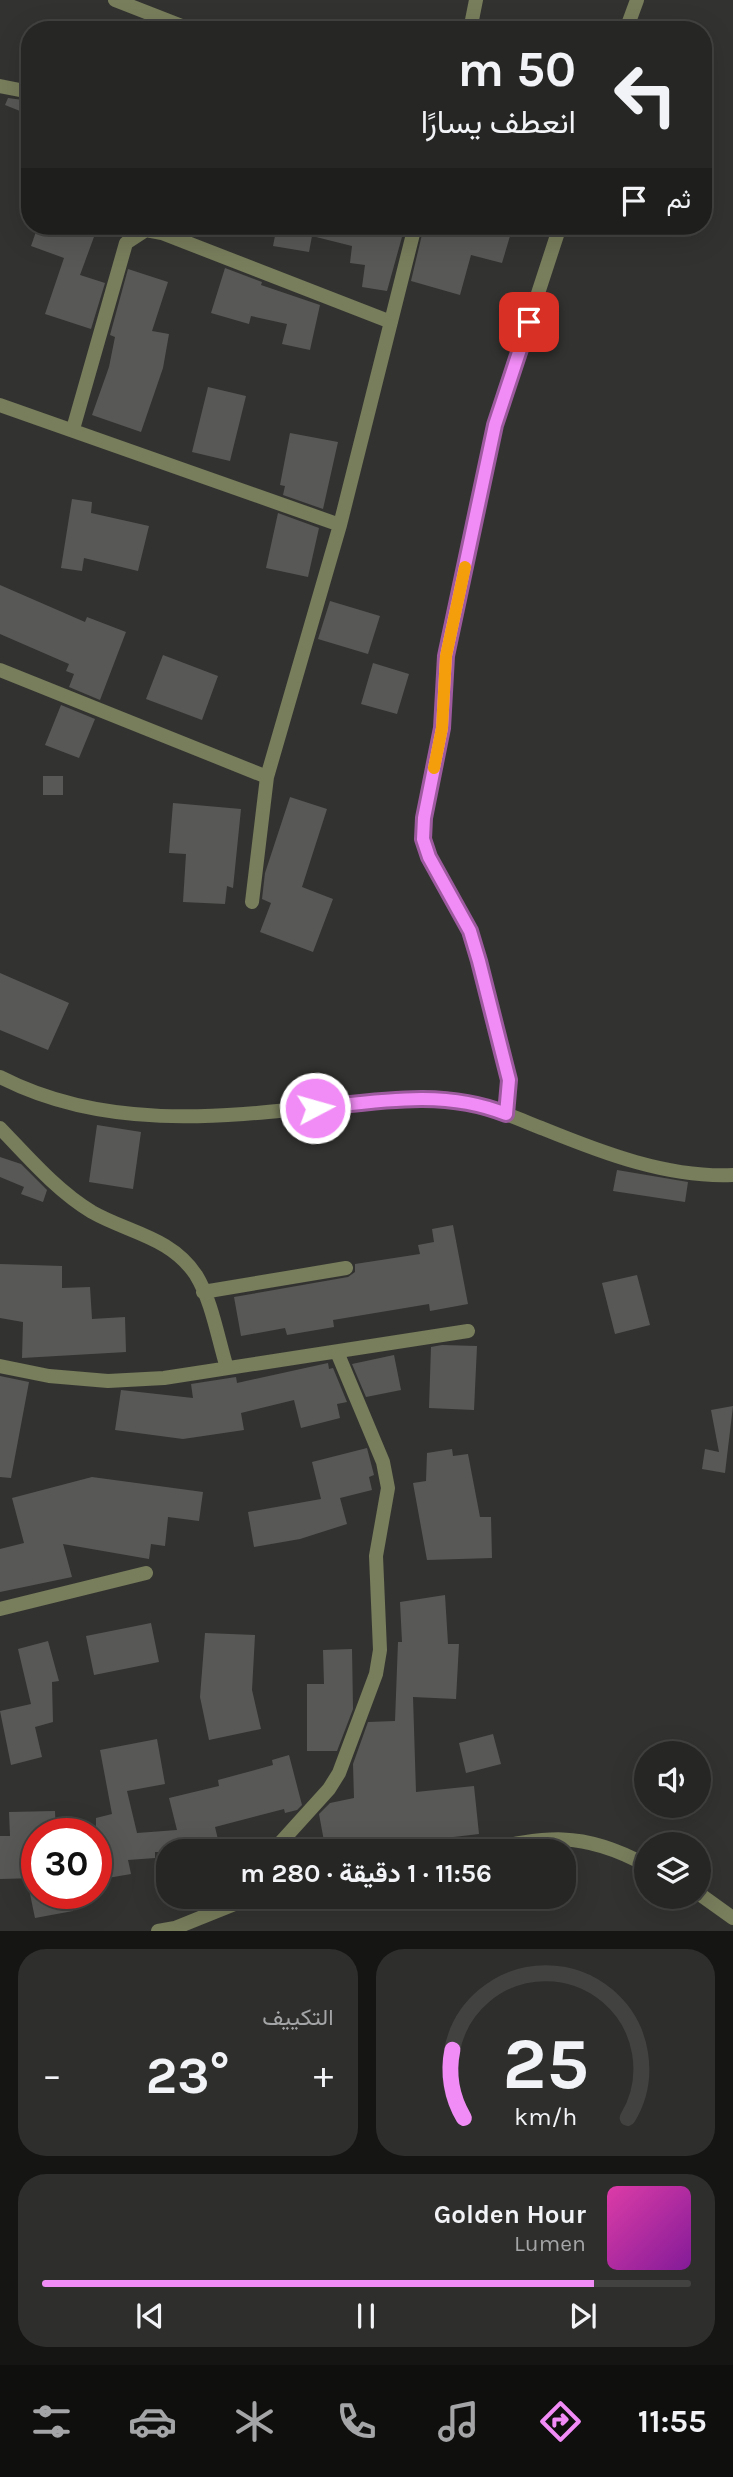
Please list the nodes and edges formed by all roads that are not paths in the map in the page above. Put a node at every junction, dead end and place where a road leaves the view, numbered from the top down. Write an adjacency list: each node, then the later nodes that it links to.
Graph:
1 (115, 0): 4 (street)
2 (476, 0): 5 (street)
3 (637, 0): 6 (street)
4 (169, 21)
5 (472, 21)
6 (629, 21)
7 (0, 86): 8 (street)
8 (21, 90)
9 (139, 235): 15 (street)
10 (167, 235): 13 (street)
11 (413, 235): 13 (street)
12 (557, 235): 21 (street)
13 (391, 322): 16 (street)
14 (0, 405): 15 (street)
15 (73, 429): 16 (street)
16 (340, 525): 18 (street)
17 (0, 670): 18 (street)
18 (267, 777): 19 (street)
19 (252, 902)
20 (0, 1077): 21 (street)
21 (506, 1114): 23 (street)
22 (0, 1128): 25 (street)
23 (733, 1175)
24 (346, 1268): 25 (street)
25 (203, 1292): 29 (street)
26 (468, 1331): 27 (street)
27 (337, 1352): 29 (street); 32 (street)
28 (0, 1366): 29 (street)
29 (227, 1367)
30 (146, 1573): 31 (street)
31 (0, 1609)
32 (284, 1839)
33 (548, 1839): 34 (street)
34 (571, 1839)
35 (576, 1840): 36 (street)
36 (634, 1860)
37 (711, 1902): 39 (street)
38 (212, 1909): 40 (street)
39 (733, 1918)
40 (158, 1931)

